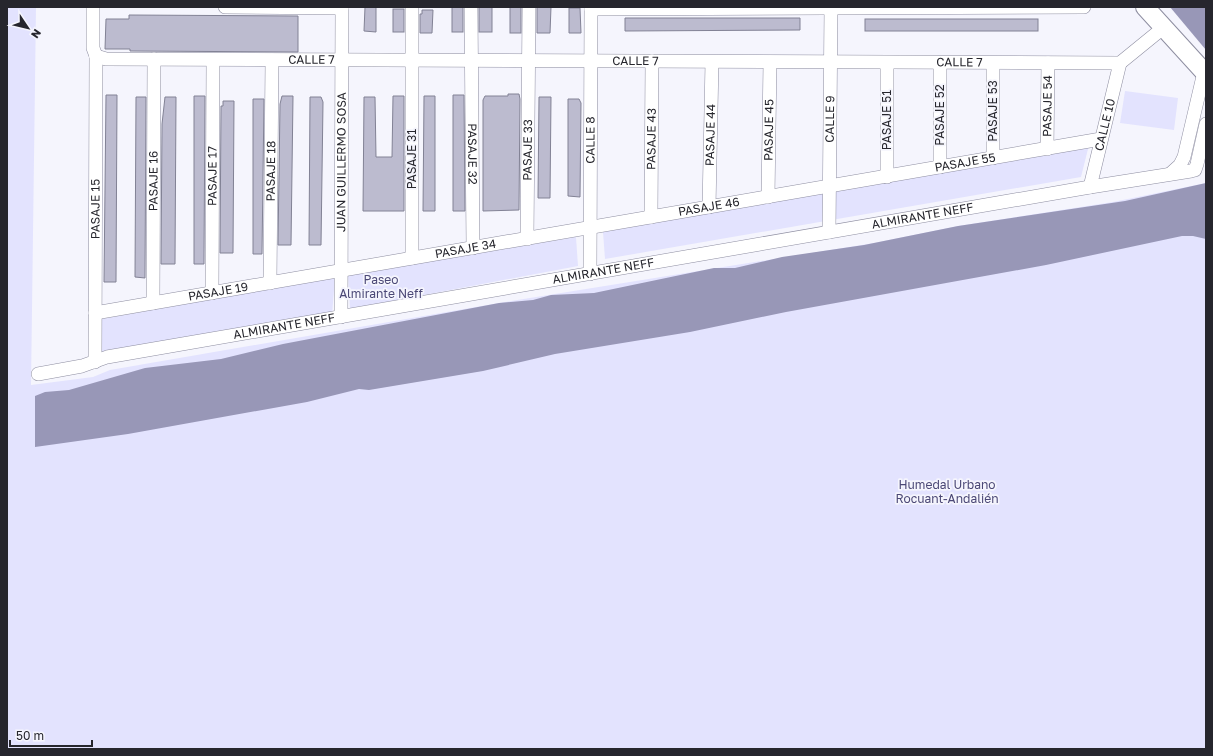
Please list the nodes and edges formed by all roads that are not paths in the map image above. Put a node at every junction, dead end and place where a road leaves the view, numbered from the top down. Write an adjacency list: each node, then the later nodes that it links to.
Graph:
1 (93, 7): 12 (street, PASAJE 15)
2 (225, 7): 3 (street)
3 (342, 7): 16 (street, JUAN GUILLERMO SOSA)
4 (412, 7): 17 (street, PASAJE 31)
5 (471, 7): 18 (street, PASAJE 32)
6 (529, 7): 19 (street, PASAJE 33)
7 (1084, 7): 10 (street)
8 (1145, 7): 11 (street)
9 (591, 8): 10 (street); 20 (street, CALLE 8)
10 (831, 8): 24 (street, CALLE 9)
11 (1163, 28): 29 (street); 30 (street)
12 (96, 56): 13 (street, CALLE 7); 53 (street, PASAJE 15)
13 (154, 59): 14 (street, CALLE 7); 52 (street, PASAJE 16)
14 (213, 60): 15 (street, CALLE 7); 51 (street, PASAJE 17)
15 (272, 60): 16 (street, CALLE 7); 50 (street, PASAJE 18)
16 (342, 60): 17 (street, CALLE 7); 48 (street, JUAN GUILLERMO SOSA)
17 (411, 60): 18 (street, CALLE 7); 47 (street, PASAJE 31)
18 (471, 61): 19 (street, CALLE 7); 46 (street, PASAJE 32)
19 (529, 61): 20 (street, CALLE 7); 45 (street, PASAJE 33)
20 (590, 61): 21 (street, CALLE 7); 43 (street, CALLE 8)
21 (652, 61): 22 (street, CALLE 7); 42 (street, PASAJE 43)
22 (712, 62): 23 (street, CALLE 7); 41 (street, PASAJE 44)
23 (770, 62): 24 (street, CALLE 7); 40 (street, PASAJE 45)
24 (830, 62): 25 (street, CALLE 7); 38 (street, CALLE 9)
25 (887, 62): 26 (street, CALLE 7); 37 (street, PASAJE 51)
26 (940, 63): 27 (street, CALLE 7); 35 (street, PASAJE 52)
27 (993, 63): 28 (street, CALLE 7); 34 (street, PASAJE 53)
28 (1048, 63): 29 (street, CALLE 7); 33 (street, PASAJE 54)
29 (1120, 64): 32 (street, CALLE 10)
30 (1205, 69): 36 (street)
31 (1206, 124): 36 (street, ALMIRANTE NEFF)
32 (1101, 139): 33 (street, PASAJE 55); 39 (street, CALLE 10)
33 (1047, 149): 34 (street, PASAJE 55)
34 (993, 158): 35 (street, PASAJE 55)
35 (940, 167): 37 (street, PASAJE 55)
36 (1170, 174): 39 (street, ALMIRANTE NEFF)
37 (887, 177): 38 (street, PASAJE 55)
38 (829, 187): 40 (street, PASAJE 46); 44 (street, CALLE 9)
39 (1090, 187): 44 (street, ALMIRANTE NEFF)
40 (768, 197): 41 (street, PASAJE 46)
41 (709, 207): 42 (street, PASAJE 46)
42 (651, 217): 43 (street, PASAJE 46)
43 (590, 228): 45 (street, PASAJE 34); 49 (street, CALLE 8)
44 (829, 232): 49 (street, ALMIRANTE NEFF)
45 (527, 239): 46 (street, PASAJE 34)
46 (473, 248): 47 (street, PASAJE 34)
47 (412, 258): 48 (street, PASAJE 34)
48 (342, 270): 50 (street, PASAJE 19); 54 (street, JUAN GUILLERMO SOSA)
49 (590, 274): 54 (street, ALMIRANTE NEFF)
50 (270, 283): 51 (street, PASAJE 19)
51 (212, 293): 52 (street, PASAJE 19)
52 (153, 303): 53 (street, PASAJE 19)
53 (95, 314): 55 (street, PASAJE 15)
54 (341, 317): 55 (street, ALMIRANTE NEFF)
55 (95, 362): 56 (street, ALMIRANTE NEFF)
56 (38, 374)

